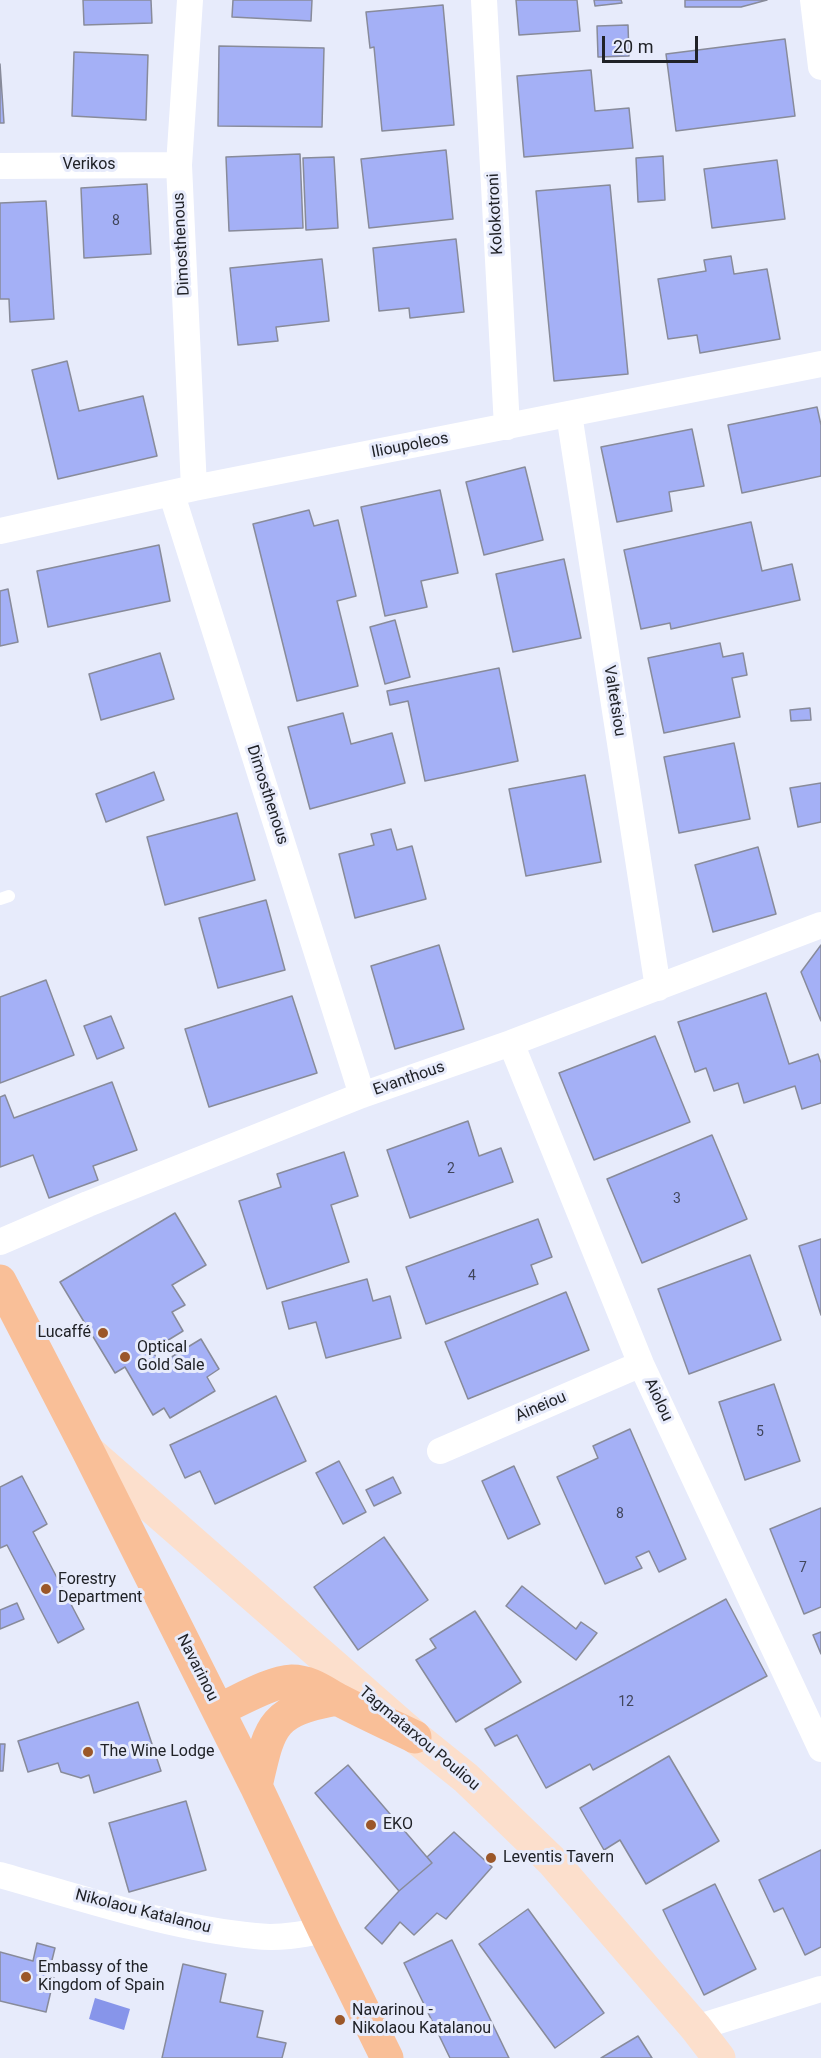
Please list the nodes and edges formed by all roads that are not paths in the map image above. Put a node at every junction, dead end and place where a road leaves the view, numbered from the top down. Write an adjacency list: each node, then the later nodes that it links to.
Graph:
1 (190, 0): 5 (street, Dimosthenous)
2 (484, 0): 9 (street, Kolokotroni)
3 (813, 0): 4 (street)
4 (821, 66)
5 (178, 165): 6 (street, Verikos); 10 (street, Dimosthenous)
6 (0, 166)
7 (821, 364): 8 (street, Ilioupoleos)
8 (569, 414): 9 (street, Ilioupoleos); 13 (street, Valtetsiou)
9 (507, 427): 10 (street, Ilioupoleos)
10 (183, 492): 11 (street, Ilioupoleos); 15 (street, Dimosthenous)
11 (0, 531)
12 (821, 925): 13 (street, Evanthous)
13 (658, 988): 14 (street, Evanthous)
14 (511, 1043): 15 (street, Evanthous); 18 (street, Aiolou)
15 (362, 1095): 16 (street, Evanthous)
16 (0, 1242)
17 (0, 1281): 19 (main road, Navarinou)
18 (641, 1364): 20 (street, Aineiou); 24 (street, Aiolou)
19 (88, 1451): 22 (main road, Navarinou); 23 (main road, Tagmatarxou Pouliou)
20 (440, 1451)
21 (337, 1699): 22 (main road); 23 (main road); 25 (main road)
22 (218, 1710): 25 (main road, Navarinou)
23 (415, 1737): 29 (main road, Tagmatarxou Pouliou)
24 (821, 1749)
25 (256, 1786): 27 (main road, Navarinou)
26 (0, 1875): 27 (street, Nikolaou Katalanou)
27 (324, 1930): 30 (main road, Navarinou)
28 (821, 1989): 29 (street)
29 (696, 2028): 31 (main road, Tagmatarxou Pouliou)
30 (387, 2058)
31 (718, 2058)

